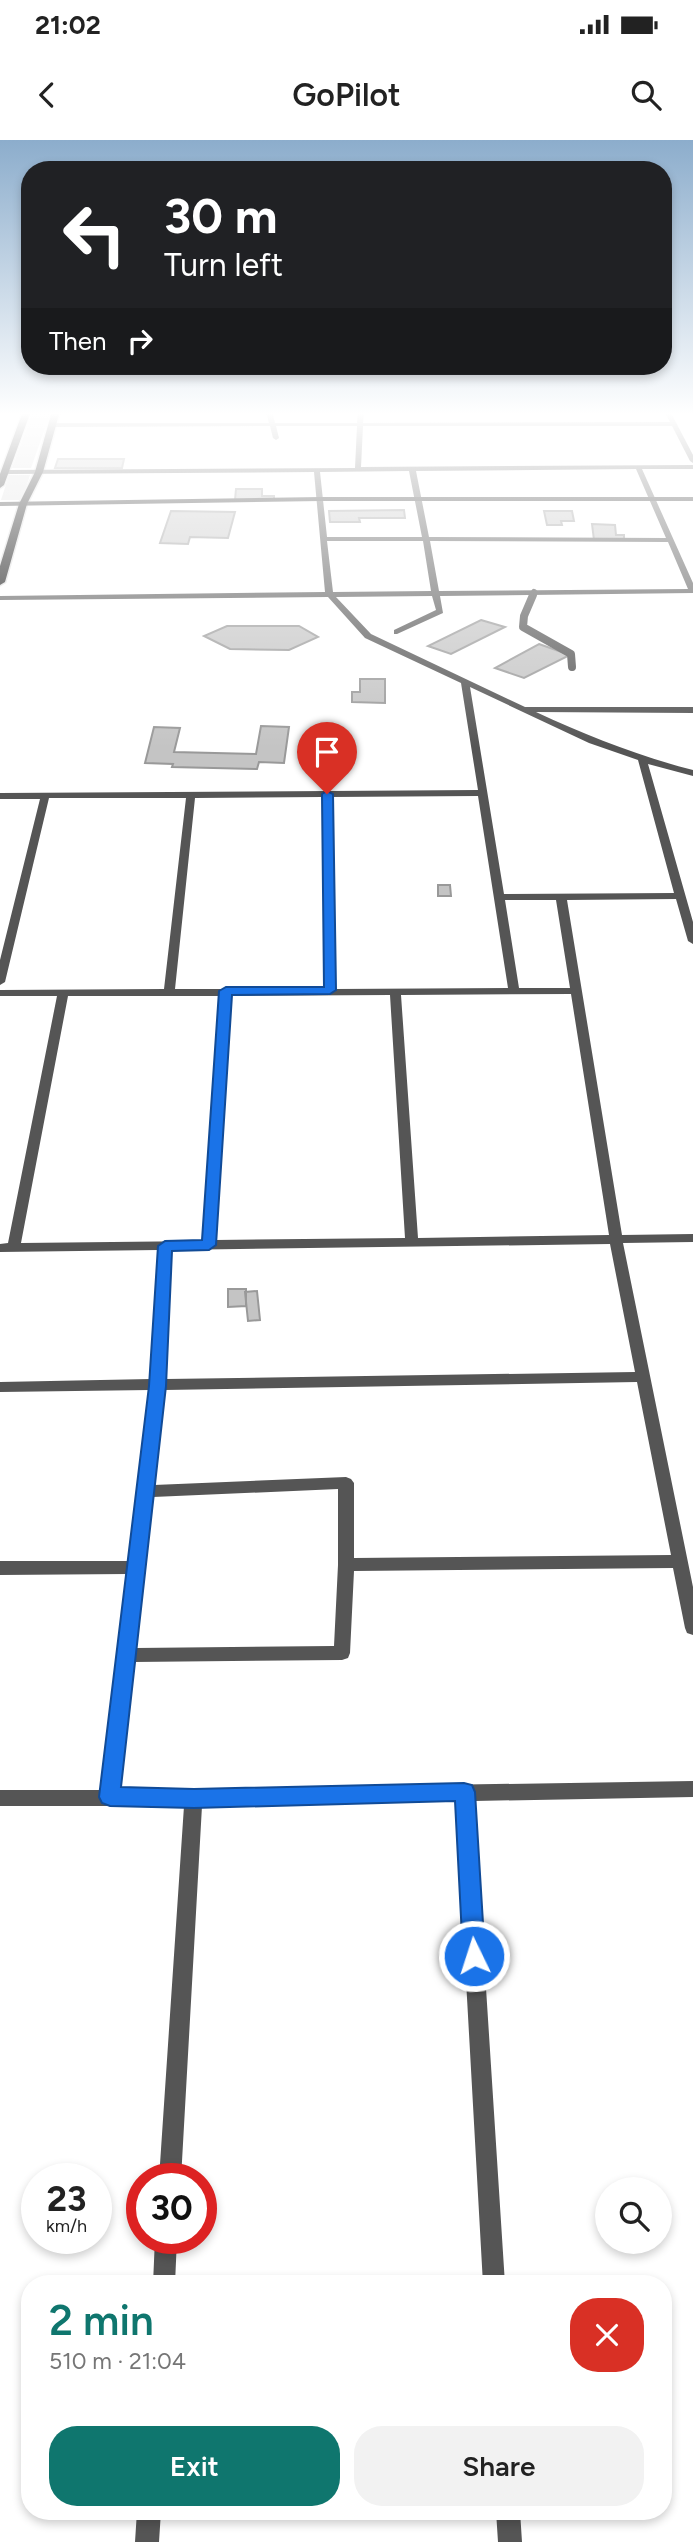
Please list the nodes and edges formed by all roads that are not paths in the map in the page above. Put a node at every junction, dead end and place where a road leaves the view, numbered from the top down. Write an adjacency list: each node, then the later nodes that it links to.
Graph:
1 (17, 523): 8 (main road)
2 (322, 523): 6 (street)
3 (422, 523): 5 (street)
4 (662, 523): 7 (street)
5 (423, 538): 6 (street); 7 (street); 11 (street)
6 (322, 539): 12 (street)
7 (669, 540): 9 (street)
8 (0, 582)
9 (693, 591): 10 (street)
10 (534, 592): 11 (street); 15 (lane)
11 (435, 593): 12 (street); 14 (street)
12 (329, 594): 13 (street); 16 (street)
13 (0, 598)
14 (397, 632)
15 (572, 667)
16 (465, 682): 17 (street); 21 (street)
17 (522, 709): 18 (street); 19 (street)
18 (693, 710)
19 (642, 759): 20 (street); 26 (street)
20 (693, 773)
21 (483, 793): 22 (street); 27 (street)
22 (327, 794): 23 (street); 32 (street)
23 (191, 795): 25 (street); 34 (street)
24 (0, 796): 25 (street)
25 (45, 796): 30 (street)
26 (681, 896): 28 (street); 29 (street)
27 (499, 897): 28 (street); 31 (street)
28 (561, 897): 36 (street)
29 (693, 941)
30 (0, 982)
31 (514, 989): 33 (street); 36 (street)
32 (330, 990): 33 (street); 35 (street)
33 (395, 990): 41 (street)
34 (169, 991): 35 (street); 37 (street)
35 (226, 991): 42 (street)
36 (576, 991): 40 (street)
37 (63, 992): 38 (street); 44 (street)
38 (0, 993)
39 (693, 1238): 40 (street)
40 (616, 1240): 41 (street); 45 (street)
41 (412, 1242): 42 (street)
42 (209, 1245): 43 (street)
43 (165, 1246): 44 (street); 46 (street)
44 (7, 1248)
45 (643, 1377): 46 (street); 49 (street)
46 (158, 1386): 47 (street); 48 (street)
47 (0, 1387)
48 (145, 1491): 50 (street); 51 (street)
49 (680, 1560): 50 (street); 53 (street)
50 (346, 1565): 54 (street)
51 (136, 1567): 52 (street); 54 (street)
52 (0, 1568)
53 (693, 1628)
54 (126, 1655): 57 (street)
55 (693, 1789): 56 (street)
56 (464, 1792): 59 (street); 63 (street)
57 (110, 1797): 58 (street); 59 (street)
58 (0, 1798)
59 (194, 1798): 60 (street)
60 (171, 2163)
61 (165, 2254): 62 (street)
62 (164, 2275)
63 (493, 2275)
64 (149, 2520): 66 (street)
65 (509, 2520): 67 (street)
66 (148, 2542)
67 (510, 2542)

